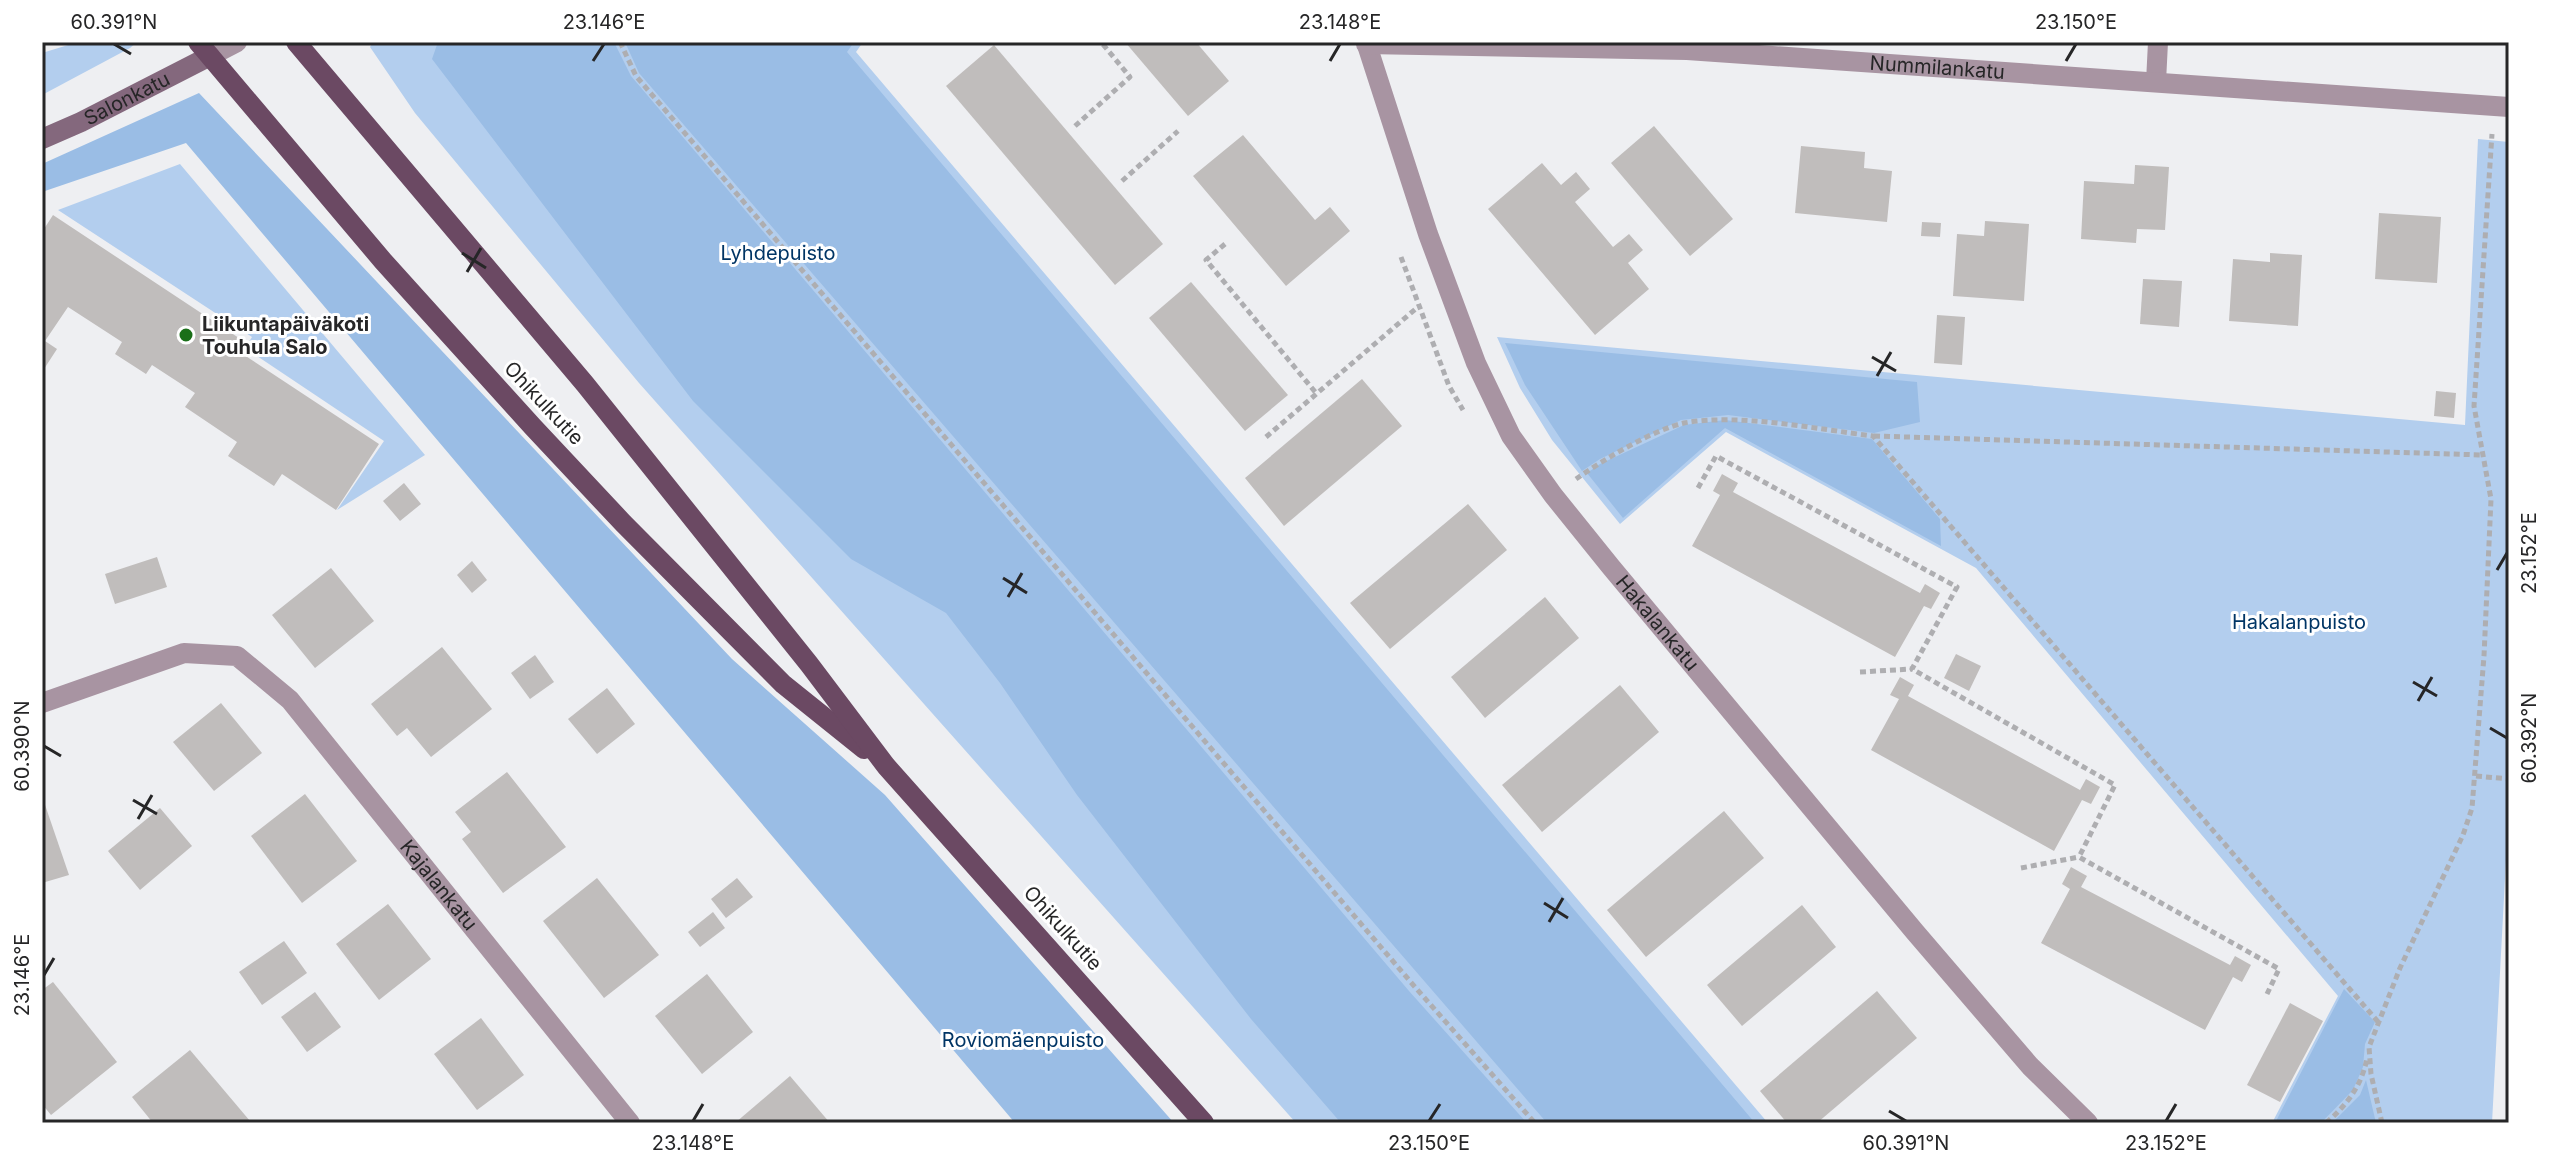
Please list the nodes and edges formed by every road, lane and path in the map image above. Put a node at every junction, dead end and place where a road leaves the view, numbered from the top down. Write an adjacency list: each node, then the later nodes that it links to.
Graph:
1 (237, 42): 7 (street)
2 (296, 42): 25 (main road, Ohikulkutie)
3 (620, 42): 35 (path)
4 (1101, 42): 10 (path)
5 (2158, 42): 8 (street)
6 (1366, 43): 8 (street, Nummilankatu); 21 (street, Hakalankatu)
7 (204, 49): 12 (main road, Salonkatu); 25 (main road, Ohikulkutie)
8 (2156, 82): 9 (street, Nummilankatu)
9 (2501, 107): 19 (path)
10 (1075, 126)
11 (1178, 131): 13 (path)
12 (42, 139)
13 (1122, 181)
14 (1225, 244): 16 (path)
15 (1419, 306): 16 (path)
16 (1316, 393): 18 (path)
17 (1873, 436): 19 (path); 21 (path); 31 (path)
18 (1266, 437)
19 (2483, 455): 26 (path)
20 (1698, 488): 22 (path)
21 (1553, 495): 36 (street, Hakalankatu)
22 (1912, 669): 23 (path); 28 (path)
23 (1860, 672)
24 (42, 703): 33 (street, Kajalankatu)
25 (886, 766): 34 (main road, Ohikulkutie)
26 (2476, 776): 27 (path); 31 (path)
27 (2509, 779)
28 (2079, 857): 29 (path); 30 (path)
29 (2021, 868)
30 (2267, 994)
31 (2379, 1023): 32 (path)
32 (2369, 1047): 37 (path); 38 (path)
33 (630, 1123)
34 (1204, 1123)
35 (1535, 1123)
36 (2088, 1123)
37 (2326, 1123)
38 (2382, 1123)

